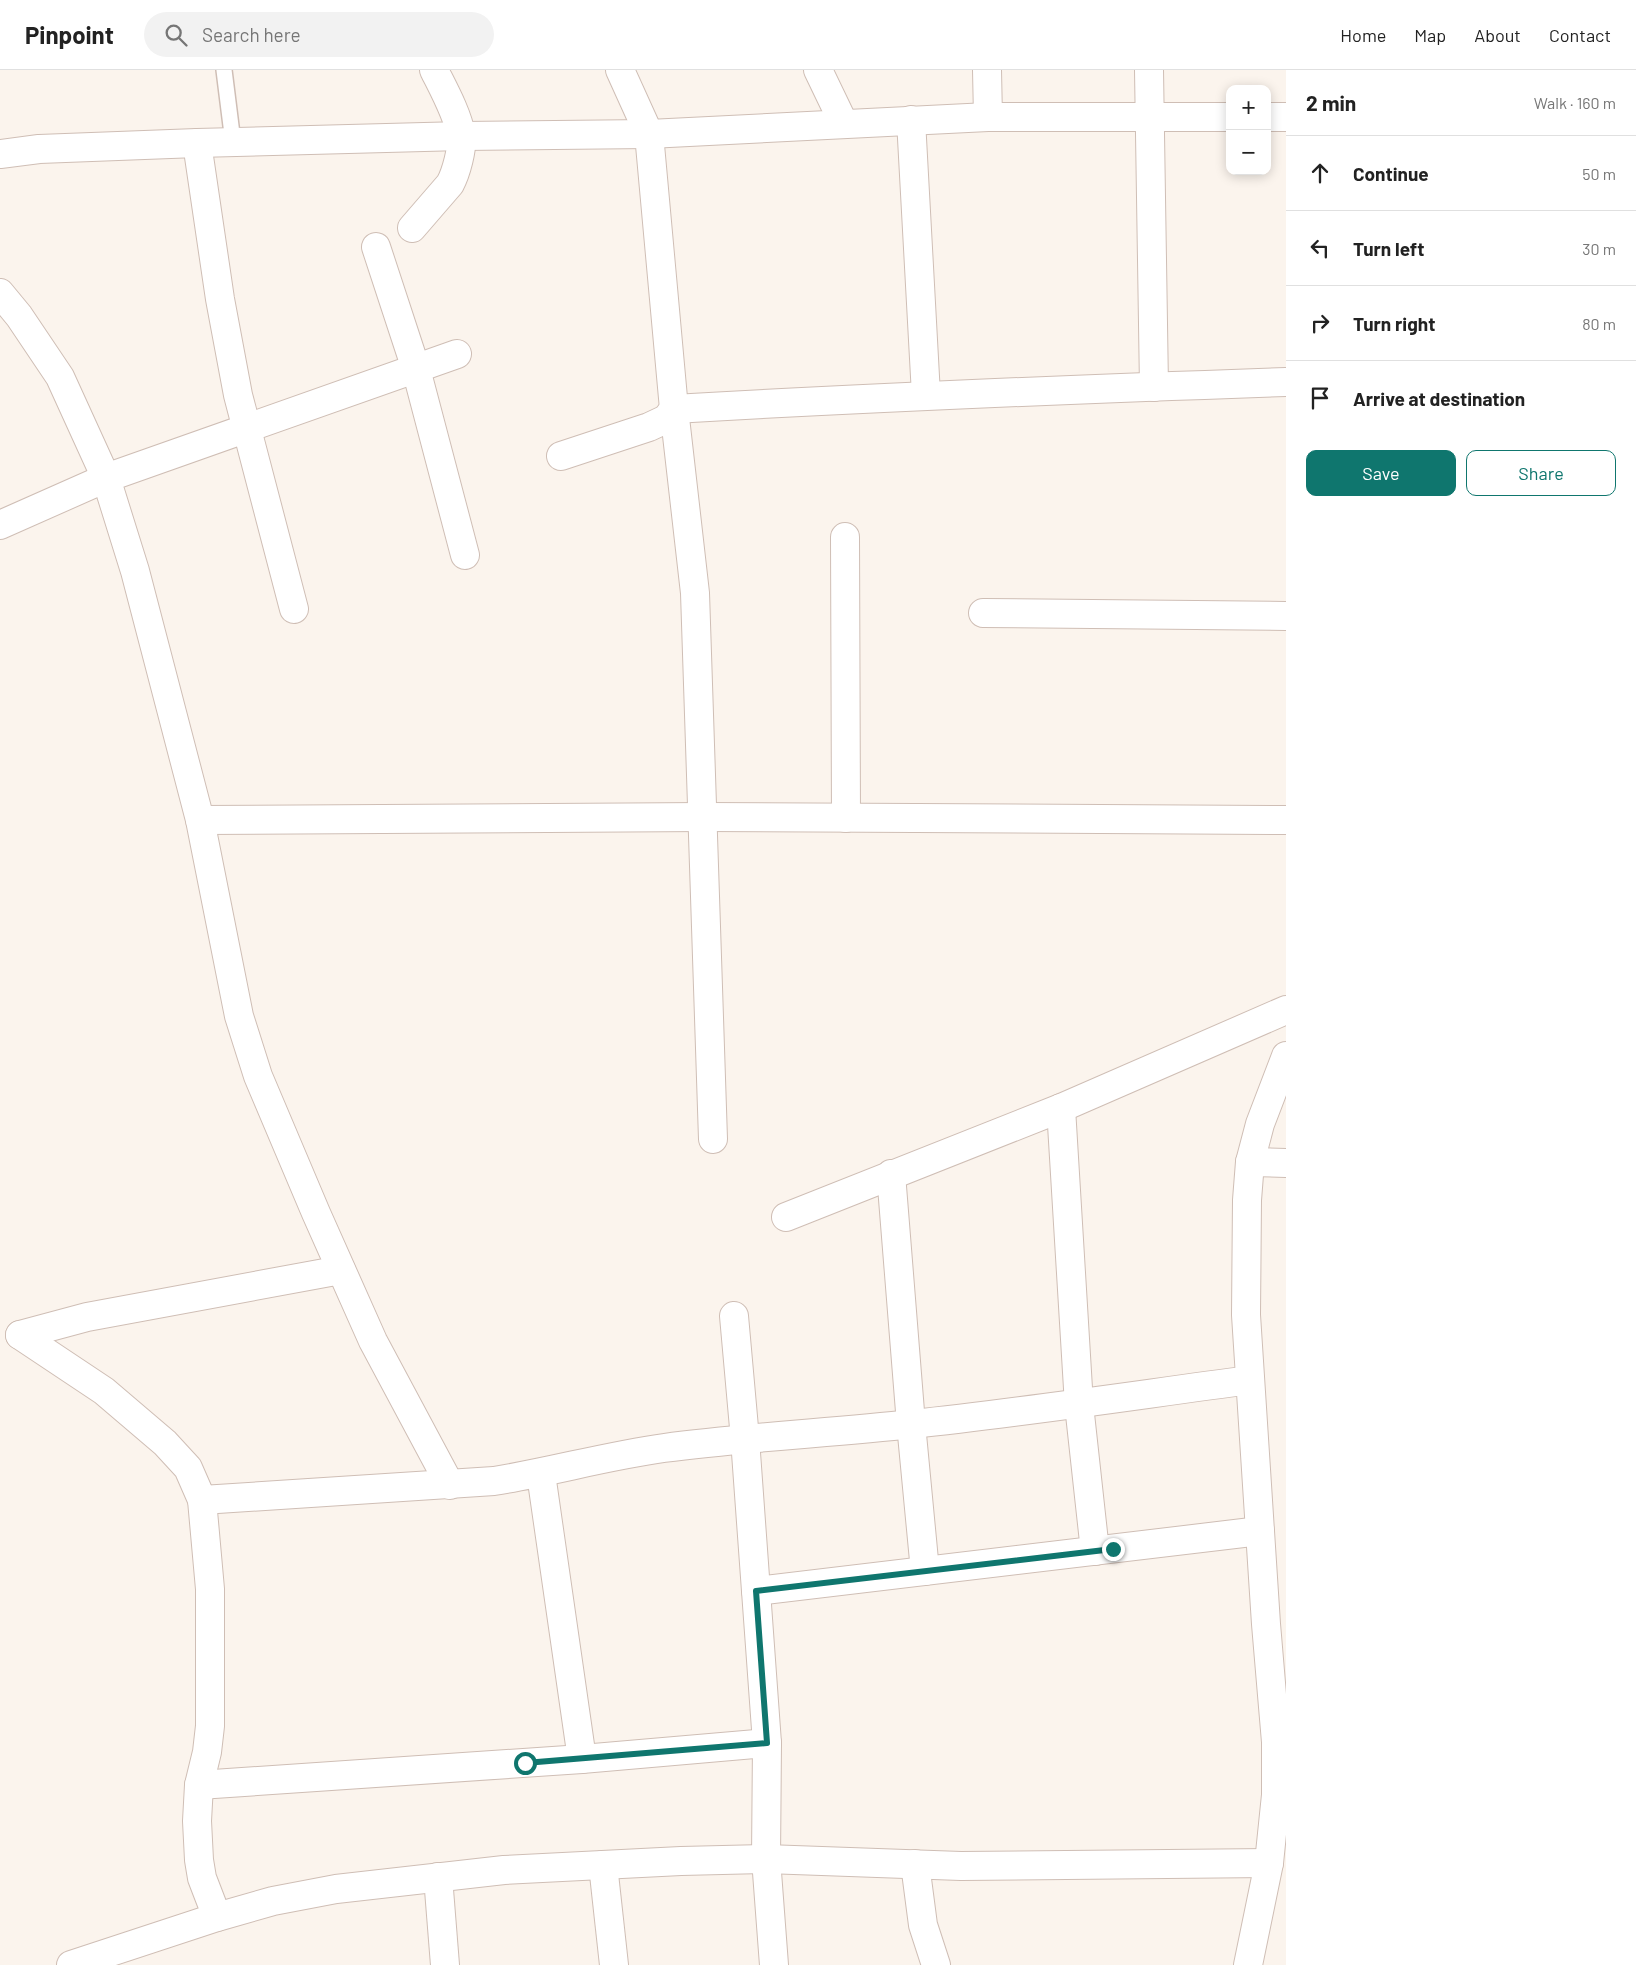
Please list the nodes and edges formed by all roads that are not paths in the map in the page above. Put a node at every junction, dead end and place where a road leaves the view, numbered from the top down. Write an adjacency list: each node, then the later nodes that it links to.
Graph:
1 (224, 70): 16 (lane)
2 (434, 70): 15 (street)
3 (620, 70): 14 (street)
4 (818, 70): 13 (street)
5 (987, 70): 7 (street)
6 (1149, 70): 8 (street)
7 (988, 116): 8 (street); 12 (street)
8 (1150, 116): 9 (street); 25 (street)
9 (1226, 117)
10 (1271, 117): 11 (street)
11 (1286, 117)
12 (910, 120): 13 (street); 26 (street)
13 (844, 124): 14 (street)
14 (649, 134): 15 (street); 27 (street)
15 (462, 136): 16 (street); 19 (street)
16 (233, 142): 17 (street)
17 (197, 143): 18 (street); 28 (street)
18 (0, 154)
19 (412, 228)
20 (376, 247): 23 (street)
21 (0, 293): 30 (street)
22 (457, 354): 23 (street)
23 (416, 369): 28 (street); 33 (street)
24 (1286, 382): 25 (street)
25 (1154, 387): 26 (street)
26 (926, 396): 27 (street)
27 (674, 410): 29 (street); 37 (street)
28 (248, 428): 30 (street); 34 (street)
29 (561, 456)
30 (106, 478): 31 (street); 39 (street)
31 (0, 525)
32 (844, 537): 38 (street)
33 (465, 555)
34 (294, 609)
35 (983, 613): 36 (street)
36 (1286, 616)
37 (704, 817): 38 (street); 39 (street); 44 (street)
38 (846, 818): 40 (street)
39 (200, 820): 49 (street)
40 (1286, 820)
41 (1286, 1010): 43 (street)
42 (1286, 1056): 45 (street)
43 (1061, 1108): 47 (street); 52 (street)
44 (713, 1139)
45 (1250, 1162): 46 (street); 51 (street)
46 (1286, 1163)
47 (891, 1174): 48 (street); 53 (street)
48 (786, 1217)
49 (341, 1270): 56 (street); 57 (street)
50 (734, 1316): 54 (street)
51 (1250, 1380): 52 (street); 58 (street)
52 (1079, 1405): 53 (street); 59 (street)
53 (911, 1424): 54 (street); 60 (street)
54 (745, 1439): 55 (street); 61 (street)
55 (541, 1474): 56 (street); 63 (street)
56 (450, 1485): 57 (street)
57 (202, 1500): 64 (street)
58 (1260, 1532): 59 (street); 66 (street)
59 (1095, 1551): 60 (street)
60 (926, 1571): 61 (street)
61 (756, 1591): 62 (street)
62 (767, 1743): 63 (street); 65 (street)
63 (582, 1759): 64 (street)
64 (200, 1785): 70 (street)
65 (766, 1859): 67 (street); 68 (street); 74 (street)
66 (1269, 1863): 67 (street); 76 (street)
67 (915, 1864): 75 (street)
68 (603, 1865): 69 (street); 73 (street)
69 (438, 1877): 70 (street); 72 (street)
70 (210, 1919): 71 (street)
71 (73, 1964)
72 (444, 1965)
73 (614, 1965)
74 (774, 1965)
75 (936, 1965)
76 (1248, 1965)

